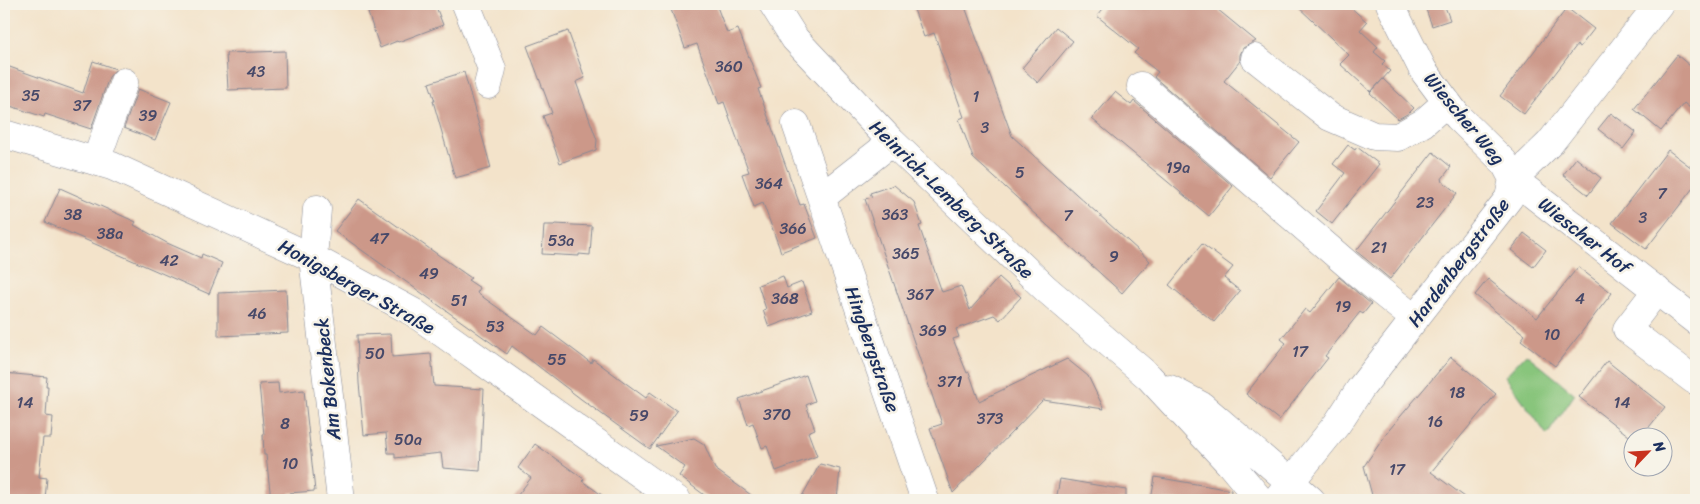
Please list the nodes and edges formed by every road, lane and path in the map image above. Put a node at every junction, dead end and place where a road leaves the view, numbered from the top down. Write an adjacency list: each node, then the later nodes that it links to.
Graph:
1 (466, 4): 7 (street)
2 (772, 4): 12 (street, Heinrich-Lemberg-Straße)
3 (1390, 4): 9 (street, Wiescher Weg)
4 (1659, 4): 14 (street, Hardenbergstraße)
5 (1254, 58): 9 (street)
6 (124, 82): 13 (street)
7 (488, 85)
8 (1141, 86): 19 (street)
9 (1448, 102): 14 (street, Wiescher Weg)
10 (796, 124): 15 (street, Hingbergstraße)
11 (4, 134): 13 (street, Honigsberger Straße)
12 (892, 142): 15 (street); 21 (street, Heinrich-Lemberg-Straße)
13 (96, 161): 17 (street, Honigsberger Straße)
14 (1513, 179): 18 (street, Wiescher Hof); 19 (street, Hardenbergstraße)
15 (822, 197): 26 (street, Hingbergstraße)
16 (318, 209): 17 (street, Am Bokenbeck)
17 (314, 258): 24 (street, Am Bokenbeck); 25 (street, Honigsberger Straße)
18 (1657, 290): 20 (street, Wiescher Hof); 22 (street)
19 (1415, 319): 23 (street, Hardenbergstraße)
20 (1696, 320)
21 (1149, 377): 23 (street, Heinrich-Lemberg-Straße); 27 (street, Heinrich-Lemberg-Straße)
22 (1696, 377)
23 (1283, 491): 28 (street, Heinrich-Lemberg-Straße)
24 (341, 500)
25 (677, 500)
26 (925, 500)
27 (1260, 500)
28 (1311, 500)

